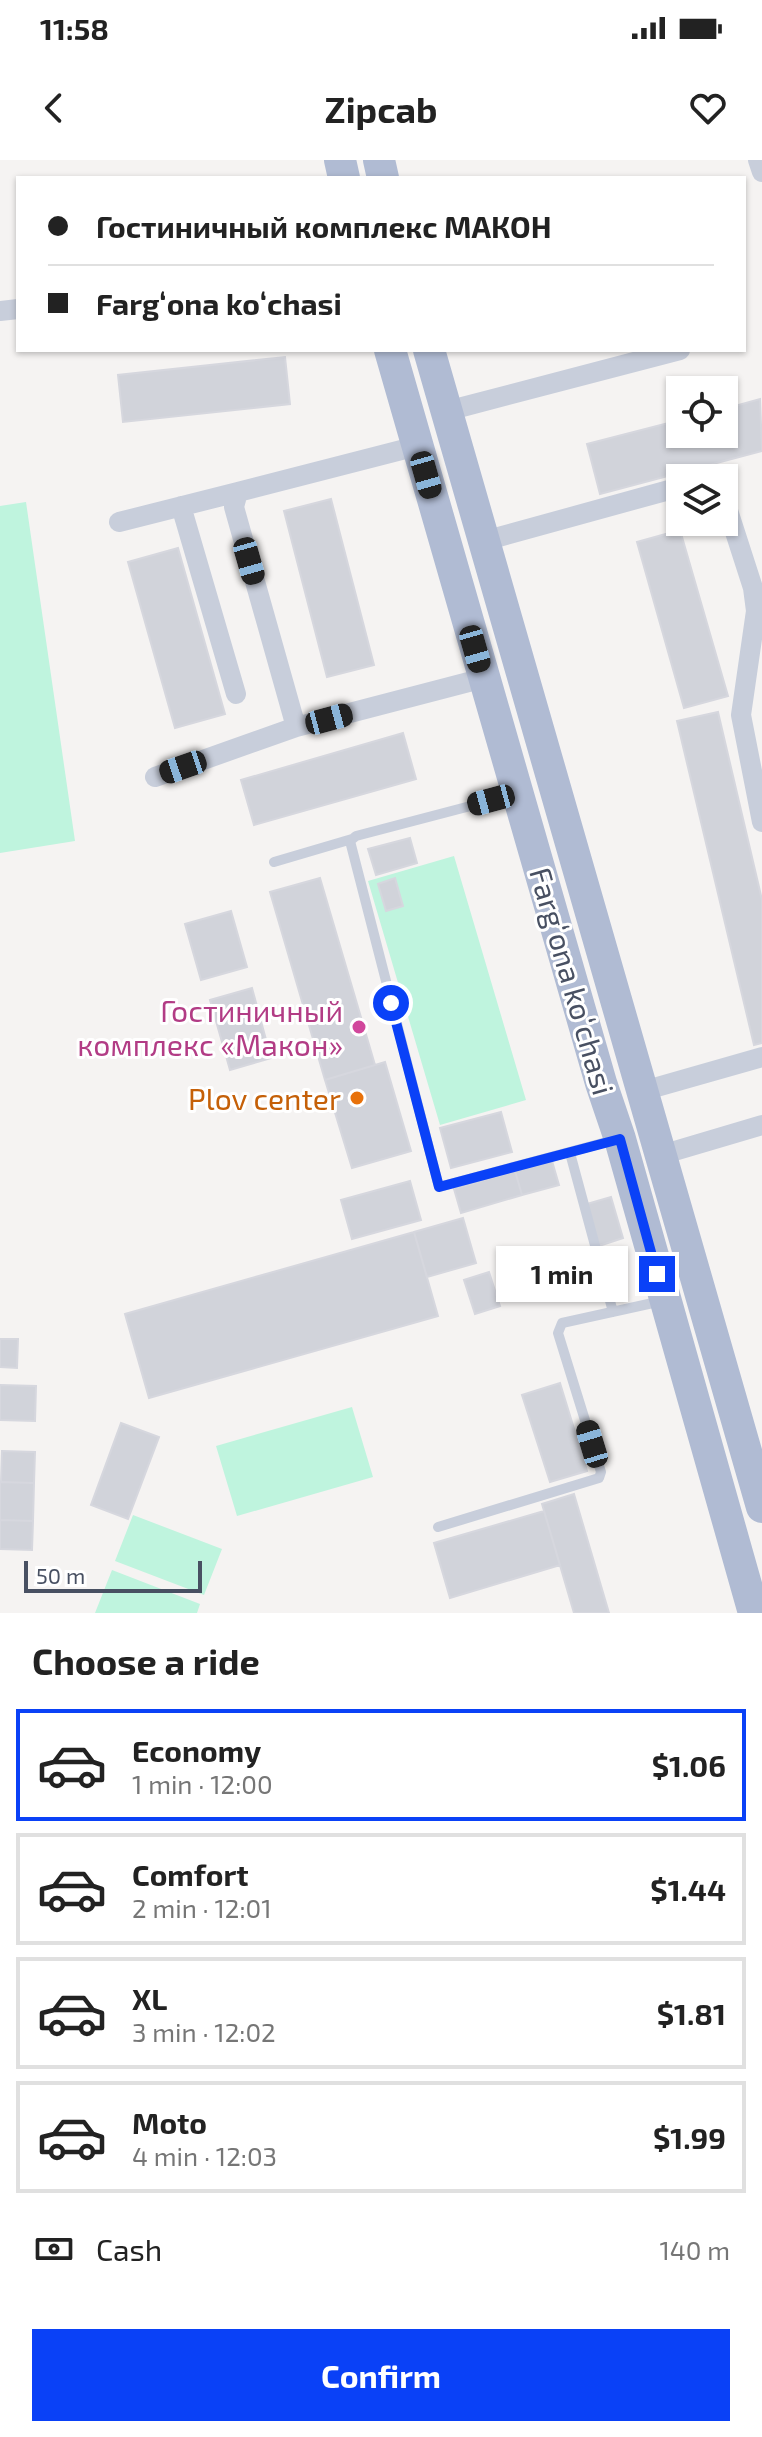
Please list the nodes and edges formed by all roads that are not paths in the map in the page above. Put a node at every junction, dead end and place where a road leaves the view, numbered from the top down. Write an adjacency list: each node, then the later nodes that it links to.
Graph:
1 (758, 160): 2 (street)
2 (762, 172)
3 (391, 352): 7 (main road, Fargʻona koʻchasi)
4 (430, 352): 6 (main road, Fargʻona koʻchasi)
5 (672, 352): 6 (street)
6 (447, 411): 13 (main road, Fargʻona koʻchasi)
7 (417, 446): 9 (street); 14 (main road, Fargʻona koʻchasi)
8 (666, 491): 13 (street)
9 (238, 492): 10 (street); 16 (street)
10 (181, 506): 11 (street); 15 (street)
11 (119, 522)
12 (736, 536): 19 (street)
13 (484, 541): 23 (main road, Fargʻona koʻchasi)
14 (484, 678): 16 (street); 18 (main road, Fargʻona koʻchasi)
15 (236, 694)
16 (296, 727): 17 (street)
17 (155, 777)
18 (518, 793): 20 (lane); 25 (main road, Fargʻona koʻchasi)
19 (762, 822)
20 (352, 839): 21 (lane); 26 (lane)
21 (274, 862)
22 (762, 1057): 23 (street)
23 (643, 1091): 27 (main road, Fargʻona koʻchasi)
24 (762, 1125): 27 (street)
25 (620, 1139): 26 (lane); 28 (main road, Fargʻona koʻchasi)
26 (570, 1153): 29 (lane)
27 (661, 1155): 30 (main road, Fargʻona koʻchasi)
28 (665, 1301): 29 (lane); 31 (main road, Fargʻona koʻchasi)
29 (613, 1312): 33 (lane)
30 (727, 1382): 31 (main road); 32 (main road, Fargʻona koʻchasi)
31 (690, 1393): 34 (main road, Fargʻona koʻchasi)
32 (762, 1507)
33 (438, 1527)
34 (754, 1613)

